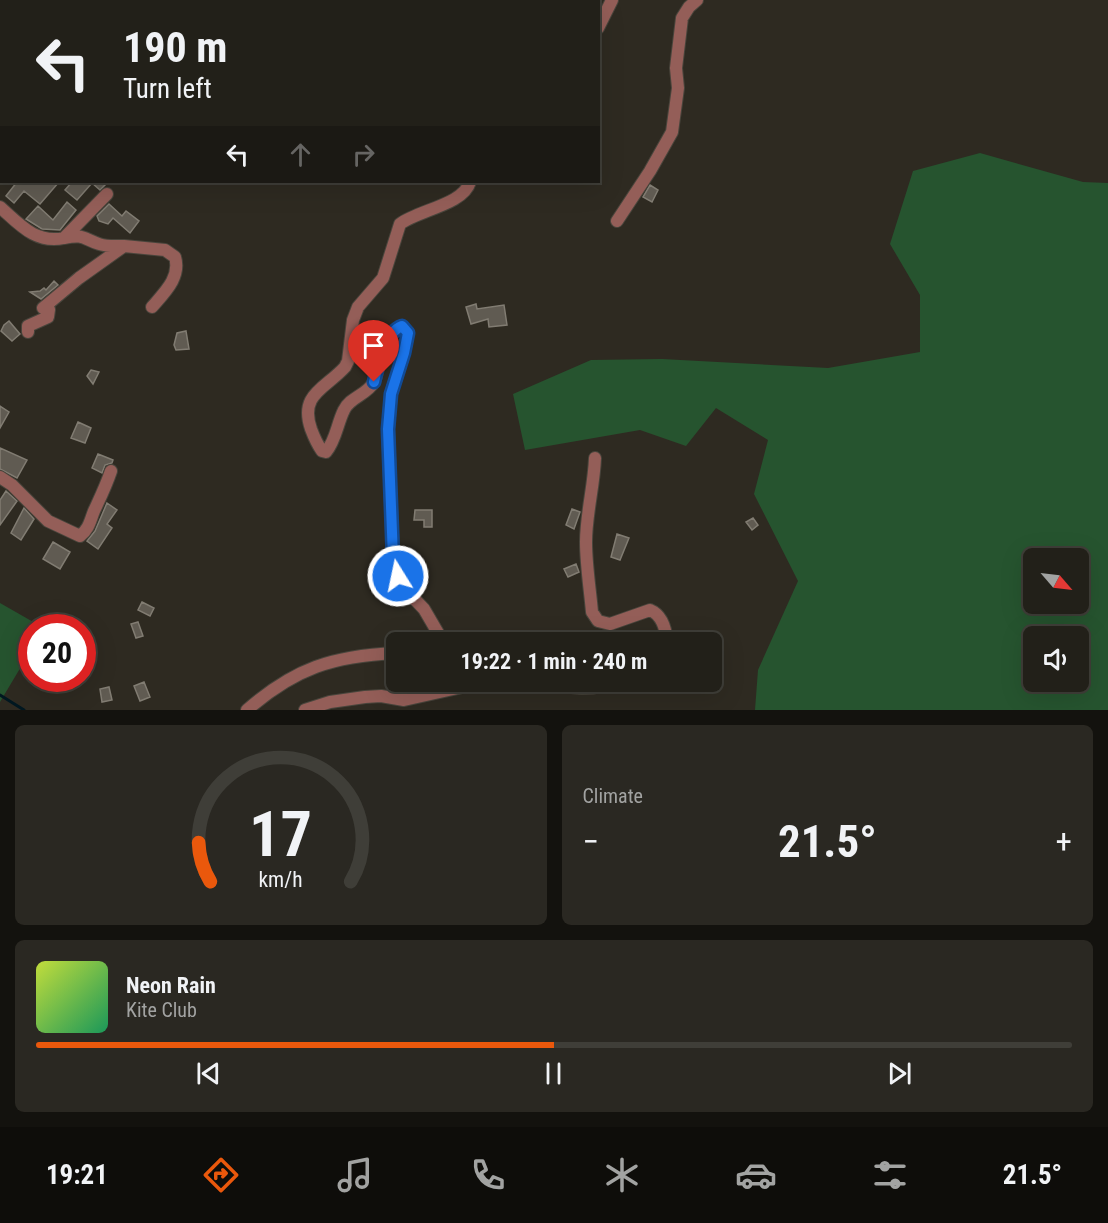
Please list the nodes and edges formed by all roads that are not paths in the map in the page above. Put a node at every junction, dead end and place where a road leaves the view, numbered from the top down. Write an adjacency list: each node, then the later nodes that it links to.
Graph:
1 (612, 0): 3 (street)
2 (697, 0): 7 (street)
3 (600, 24)
4 (470, 183): 15 (street)
5 (107, 194): 8 (street)
6 (0, 207): 8 (street)
7 (617, 221)
8 (64, 238): 9 (street)
9 (124, 246): 10 (street); 11 (street)
10 (152, 307)
11 (28, 332)
12 (595, 458): 16 (street)
13 (111, 471): 14 (street)
14 (0, 477)
15 (437, 632)
16 (666, 632)
17 (386, 654): 19 (street)
18 (440, 692): 20 (street)
19 (247, 710)
20 (305, 710)

